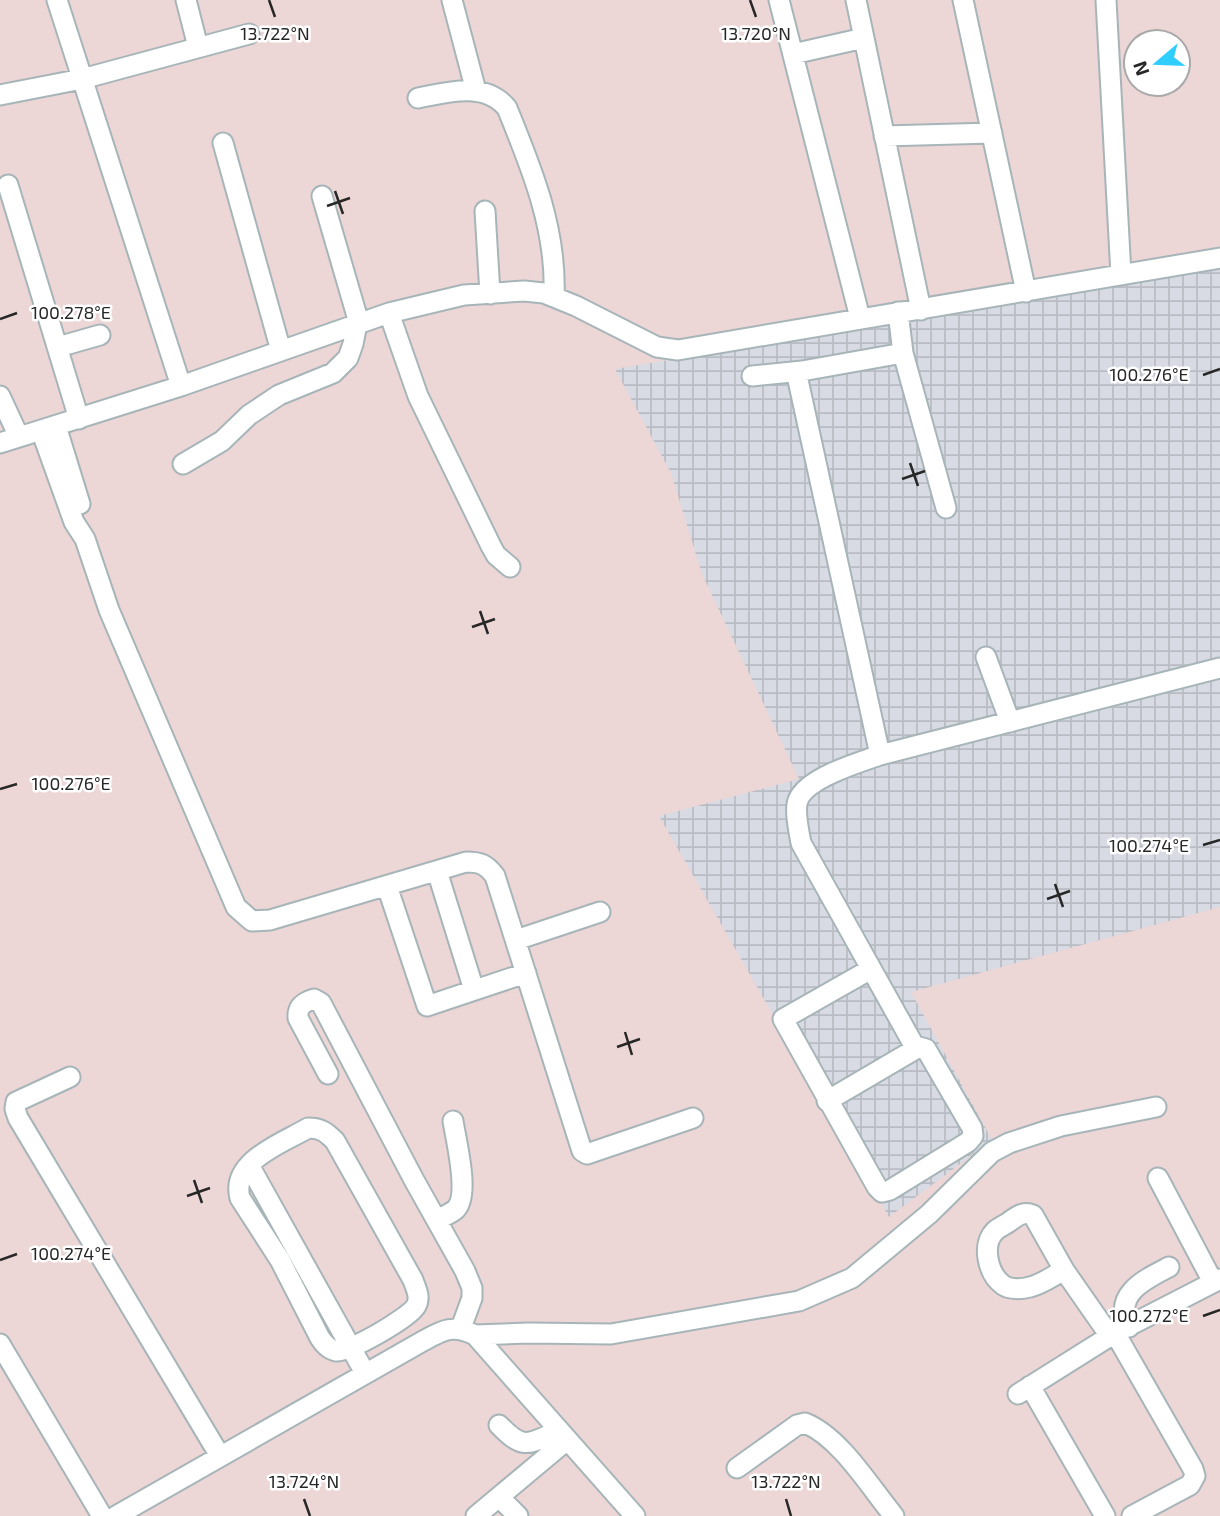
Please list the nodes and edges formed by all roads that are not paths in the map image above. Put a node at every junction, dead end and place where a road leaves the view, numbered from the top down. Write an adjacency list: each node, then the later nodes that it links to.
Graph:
1 (57, 0): 12 (street)
2 (186, 0): 10 (street)
3 (452, 0): 13 (street)
4 (779, 0): 11 (street)
5 (856, 0): 9 (street)
6 (963, 0): 16 (street)
7 (1106, 0): 23 (street)
8 (249, 34): 10 (street)
9 (864, 38): 11 (street); 17 (street)
10 (198, 47): 12 (street)
11 (793, 54): 30 (street)
12 (82, 79): 14 (street); 38 (street)
13 (476, 91): 15 (street); 26 (street)
14 (0, 95)
15 (418, 98)
16 (992, 133): 17 (street); 24 (street)
17 (884, 136): 27 (street)
18 (223, 143): 34 (street)
19 (8, 185): 33 (street)
20 (322, 196): 31 (street)
21 (485, 211): 25 (street)
22 (1220, 258): 23 (street)
23 (1121, 275): 24 (street)
24 (1026, 292): 27 (street)
25 (490, 293): 26 (street); 29 (street)
26 (554, 297): 30 (street)
27 (921, 310): 28 (street)
28 (898, 312): 30 (street); 35 (street)
29 (389, 313): 31 (street); 46 (street)
30 (860, 318)
31 (358, 323): 34 (street); 44 (street)
32 (100, 335): 33 (street)
33 (58, 346): 40 (street)
34 (281, 351): 38 (street)
35 (903, 353): 36 (street); 45 (street)
36 (802, 371): 37 (street); 50 (street)
37 (752, 376)
38 (181, 386): 40 (street)
39 (0, 396): 42 (street)
40 (79, 419): 41 (street)
41 (48, 428): 42 (street); 52 (street)
42 (19, 437): 43 (street)
43 (0, 443)
44 (183, 464)
45 (946, 508)
46 (510, 567)
47 (986, 657): 49 (street)
48 (1220, 668): 49 (street)
49 (1010, 722): 50 (street)
50 (880, 755): 55 (street)
51 (437, 871): 52 (street); 54 (street); 57 (street)
52 (387, 886): 57 (street)
53 (600, 912): 54 (street)
54 (516, 940): 56 (street)
55 (872, 969): 58 (street); 61 (street)
56 (526, 973): 57 (street); 63 (street)
57 (474, 990)
58 (916, 1049): 61 (street); 61 (street)
59 (328, 1074): 66 (street)
60 (69, 1077): 77 (street)
61 (827, 1101)
62 (1156, 1107): 70 (street)
63 (694, 1118)
64 (453, 1121): 66 (street)
65 (1158, 1178): 69 (street)
66 (437, 1220): 70 (street)
67 (1169, 1267): 71 (street)
68 (1064, 1270): 71 (street)
69 (1217, 1281): 71 (street)
70 (468, 1331): 74 (street); 76 (street)
71 (1118, 1332): 86 (street); 87 (street)
72 (0, 1344): 80 (street)
73 (352, 1348): 73 (street); 74 (street)
74 (365, 1373): 77 (street)
75 (499, 1424): 76 (street)
76 (562, 1435): 79 (street); 84 (street)
77 (220, 1456): 81 (street)
78 (737, 1468): 85 (street)
79 (499, 1497): 82 (street); 83 (street)
80 (102, 1516)
81 (116, 1516)
82 (476, 1516)
83 (518, 1516)
84 (635, 1516)
85 (894, 1516)
86 (1105, 1516)
87 (1132, 1516)

